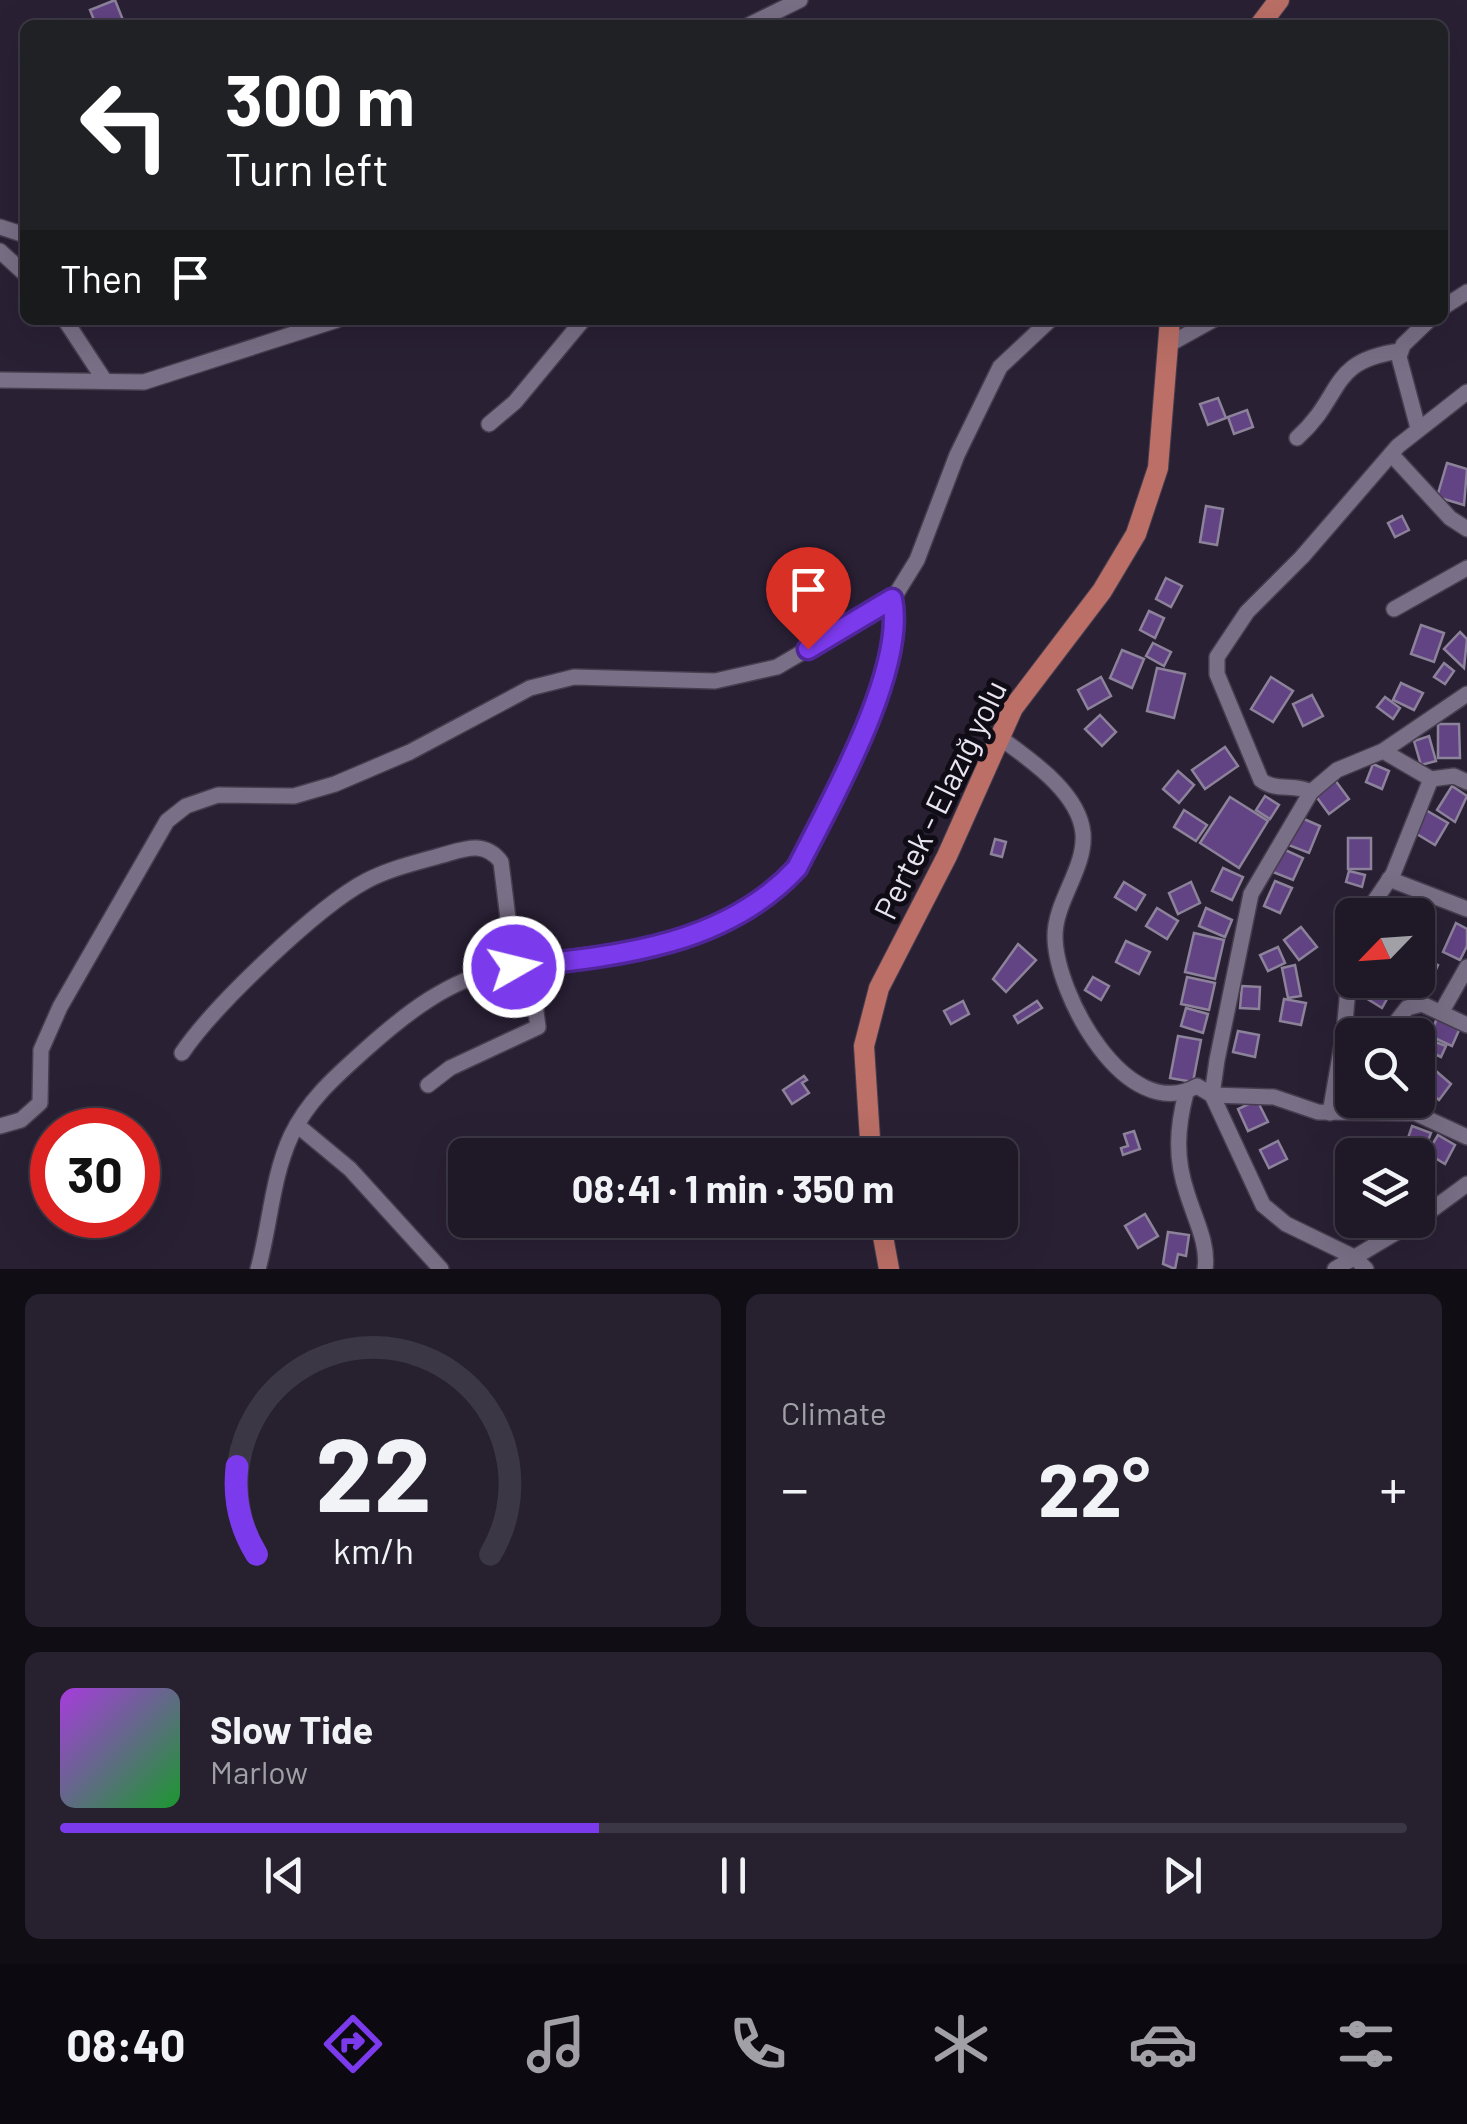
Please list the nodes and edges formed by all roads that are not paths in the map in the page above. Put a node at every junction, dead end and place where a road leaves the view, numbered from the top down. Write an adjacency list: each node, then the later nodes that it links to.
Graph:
1 (800, 0): 3 (street)
2 (1279, 0): 4 (main road)
3 (769, 20)
4 (1264, 20)
5 (0, 252): 6 (street)
6 (20, 270)
7 (69, 325): 17 (street)
8 (322, 325): 17 (street)
9 (579, 325): 19 (street)
10 (1045, 325): 25 (street)
11 (1170, 325): 14 (main road, Pertek - Elazığ yolu)
12 (1203, 325): 14 (street)
13 (1424, 325): 15 (street)
14 (1168, 345): 28 (main road, Pertek - Elazığ yolu)
15 (1400, 351): 20 (street); 21 (street)
16 (0, 380): 17 (street)
17 (105, 381)
18 (1467, 392): 20 (street)
19 (490, 424)
20 (1418, 428): 22 (street)
21 (1297, 438)
22 (1391, 454): 23 (street); 32 (street)
23 (1467, 529)
24 (1467, 568): 26 (street)
25 (892, 599): 36 (street); 48 (street)
26 (1394, 609)
27 (1467, 694): 29 (street)
28 (999, 738): 44 (street); 50 (main road, Pertek - Elazığ yolu)
29 (1383, 751): 30 (street); 32 (street)
30 (1431, 779): 31 (street); 33 (street)
31 (1467, 782)
32 (1311, 792): 45 (street)
33 (1389, 879): 34 (street); 35 (street)
34 (1376, 898)
35 (1467, 910)
36 (522, 966): 41 (street); 42 (street); 47 (street)
37 (1467, 968): 38 (street)
38 (1442, 1011): 39 (street); 40 (street)
39 (1399, 1018)
40 (1467, 1025)
41 (182, 1053)
42 (428, 1085)
43 (1335, 1092): 46 (street)
44 (1186, 1093): 45 (street); 59 (street)
45 (1212, 1095): 46 (street); 55 (street)
46 (1330, 1113): 49 (street)
47 (297, 1125): 56 (street); 57 (street)
48 (0, 1126)
49 (1467, 1137)
50 (869, 1138)
51 (1467, 1184): 52 (street)
52 (1435, 1207)
53 (883, 1238): 58 (main road)
54 (1393, 1238): 55 (street)
55 (1360, 1263): 60 (street)
56 (258, 1269)
57 (441, 1269)
58 (888, 1269)
59 (1205, 1269)
60 (1335, 1269)

